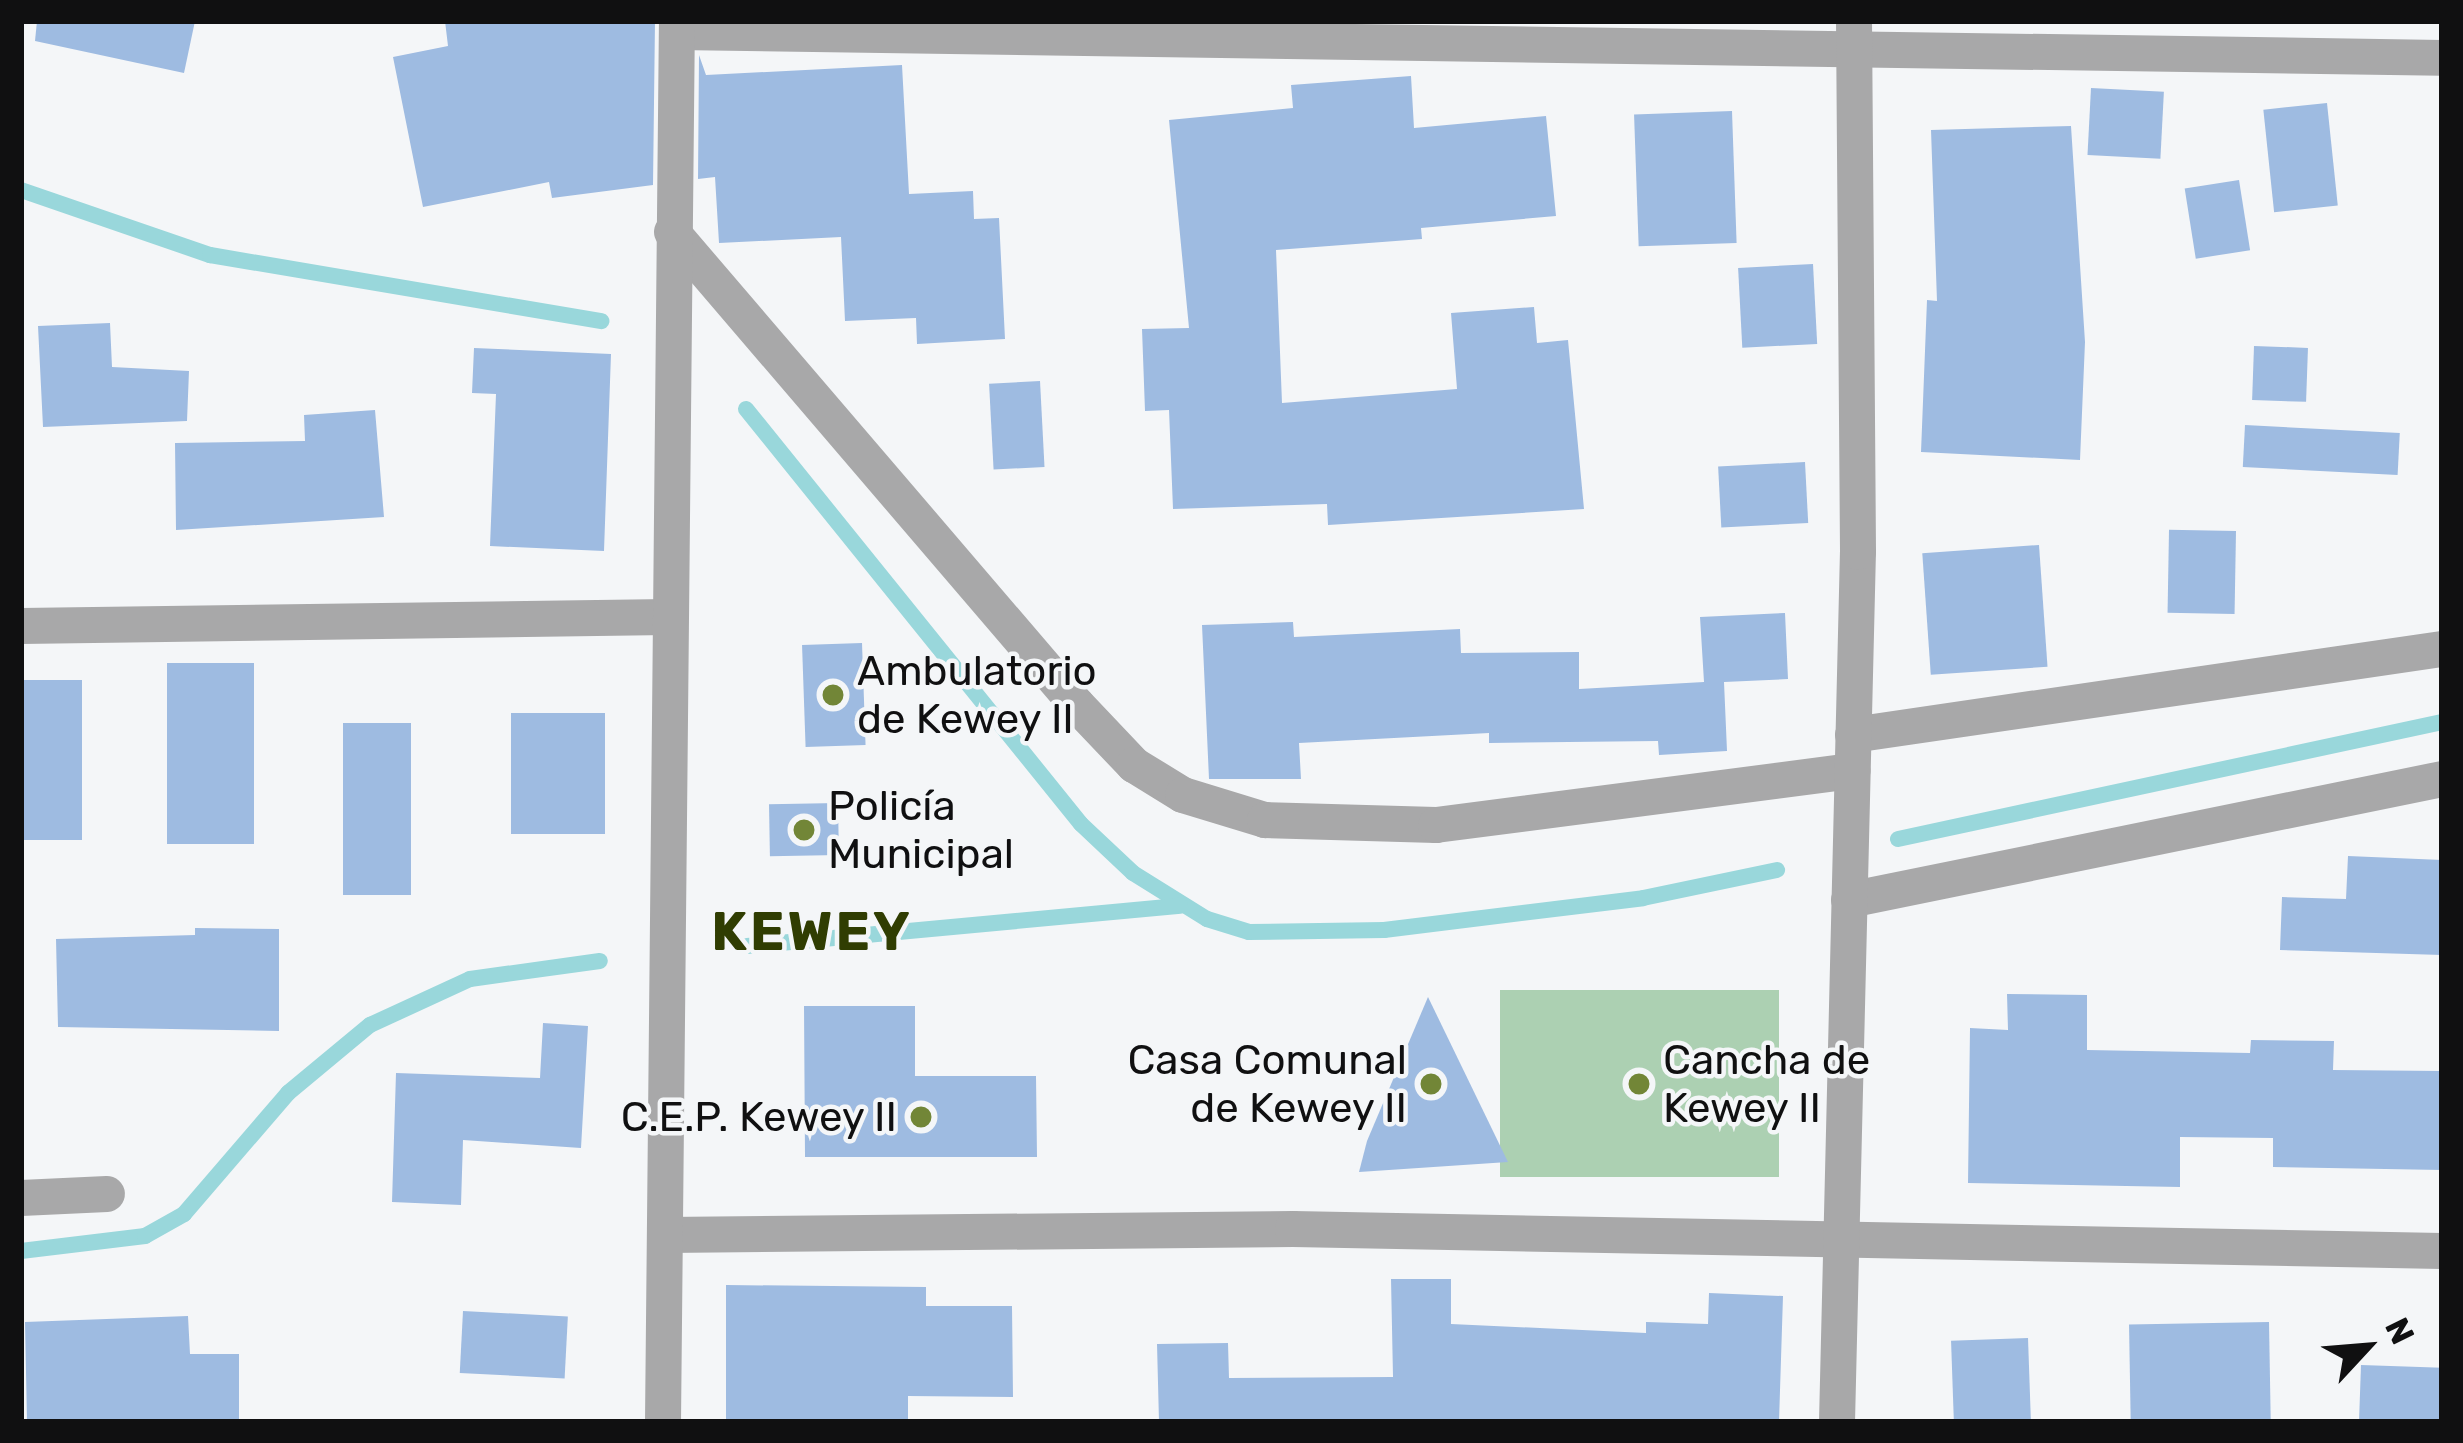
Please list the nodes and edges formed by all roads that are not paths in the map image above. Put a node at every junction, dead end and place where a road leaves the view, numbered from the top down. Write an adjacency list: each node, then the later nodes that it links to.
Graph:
1 (677, 27): 2 (street); 4 (street)
2 (1855, 34): 3 (street); 8 (street)
3 (2442, 58)
4 (672, 232): 5 (street); 8 (street)
5 (668, 617): 6 (street); 13 (street)
6 (21, 626)
7 (2442, 649): 8 (street)
8 (1853, 753): 10 (street)
9 (2442, 779): 10 (street)
10 (1850, 900): 14 (street)
11 (106, 1195): 12 (street)
12 (21, 1198)
13 (666, 1235): 14 (street); 16 (street)
14 (1841, 1244): 15 (street); 17 (street)
15 (2442, 1251)
16 (663, 1422)
17 (1837, 1422)

